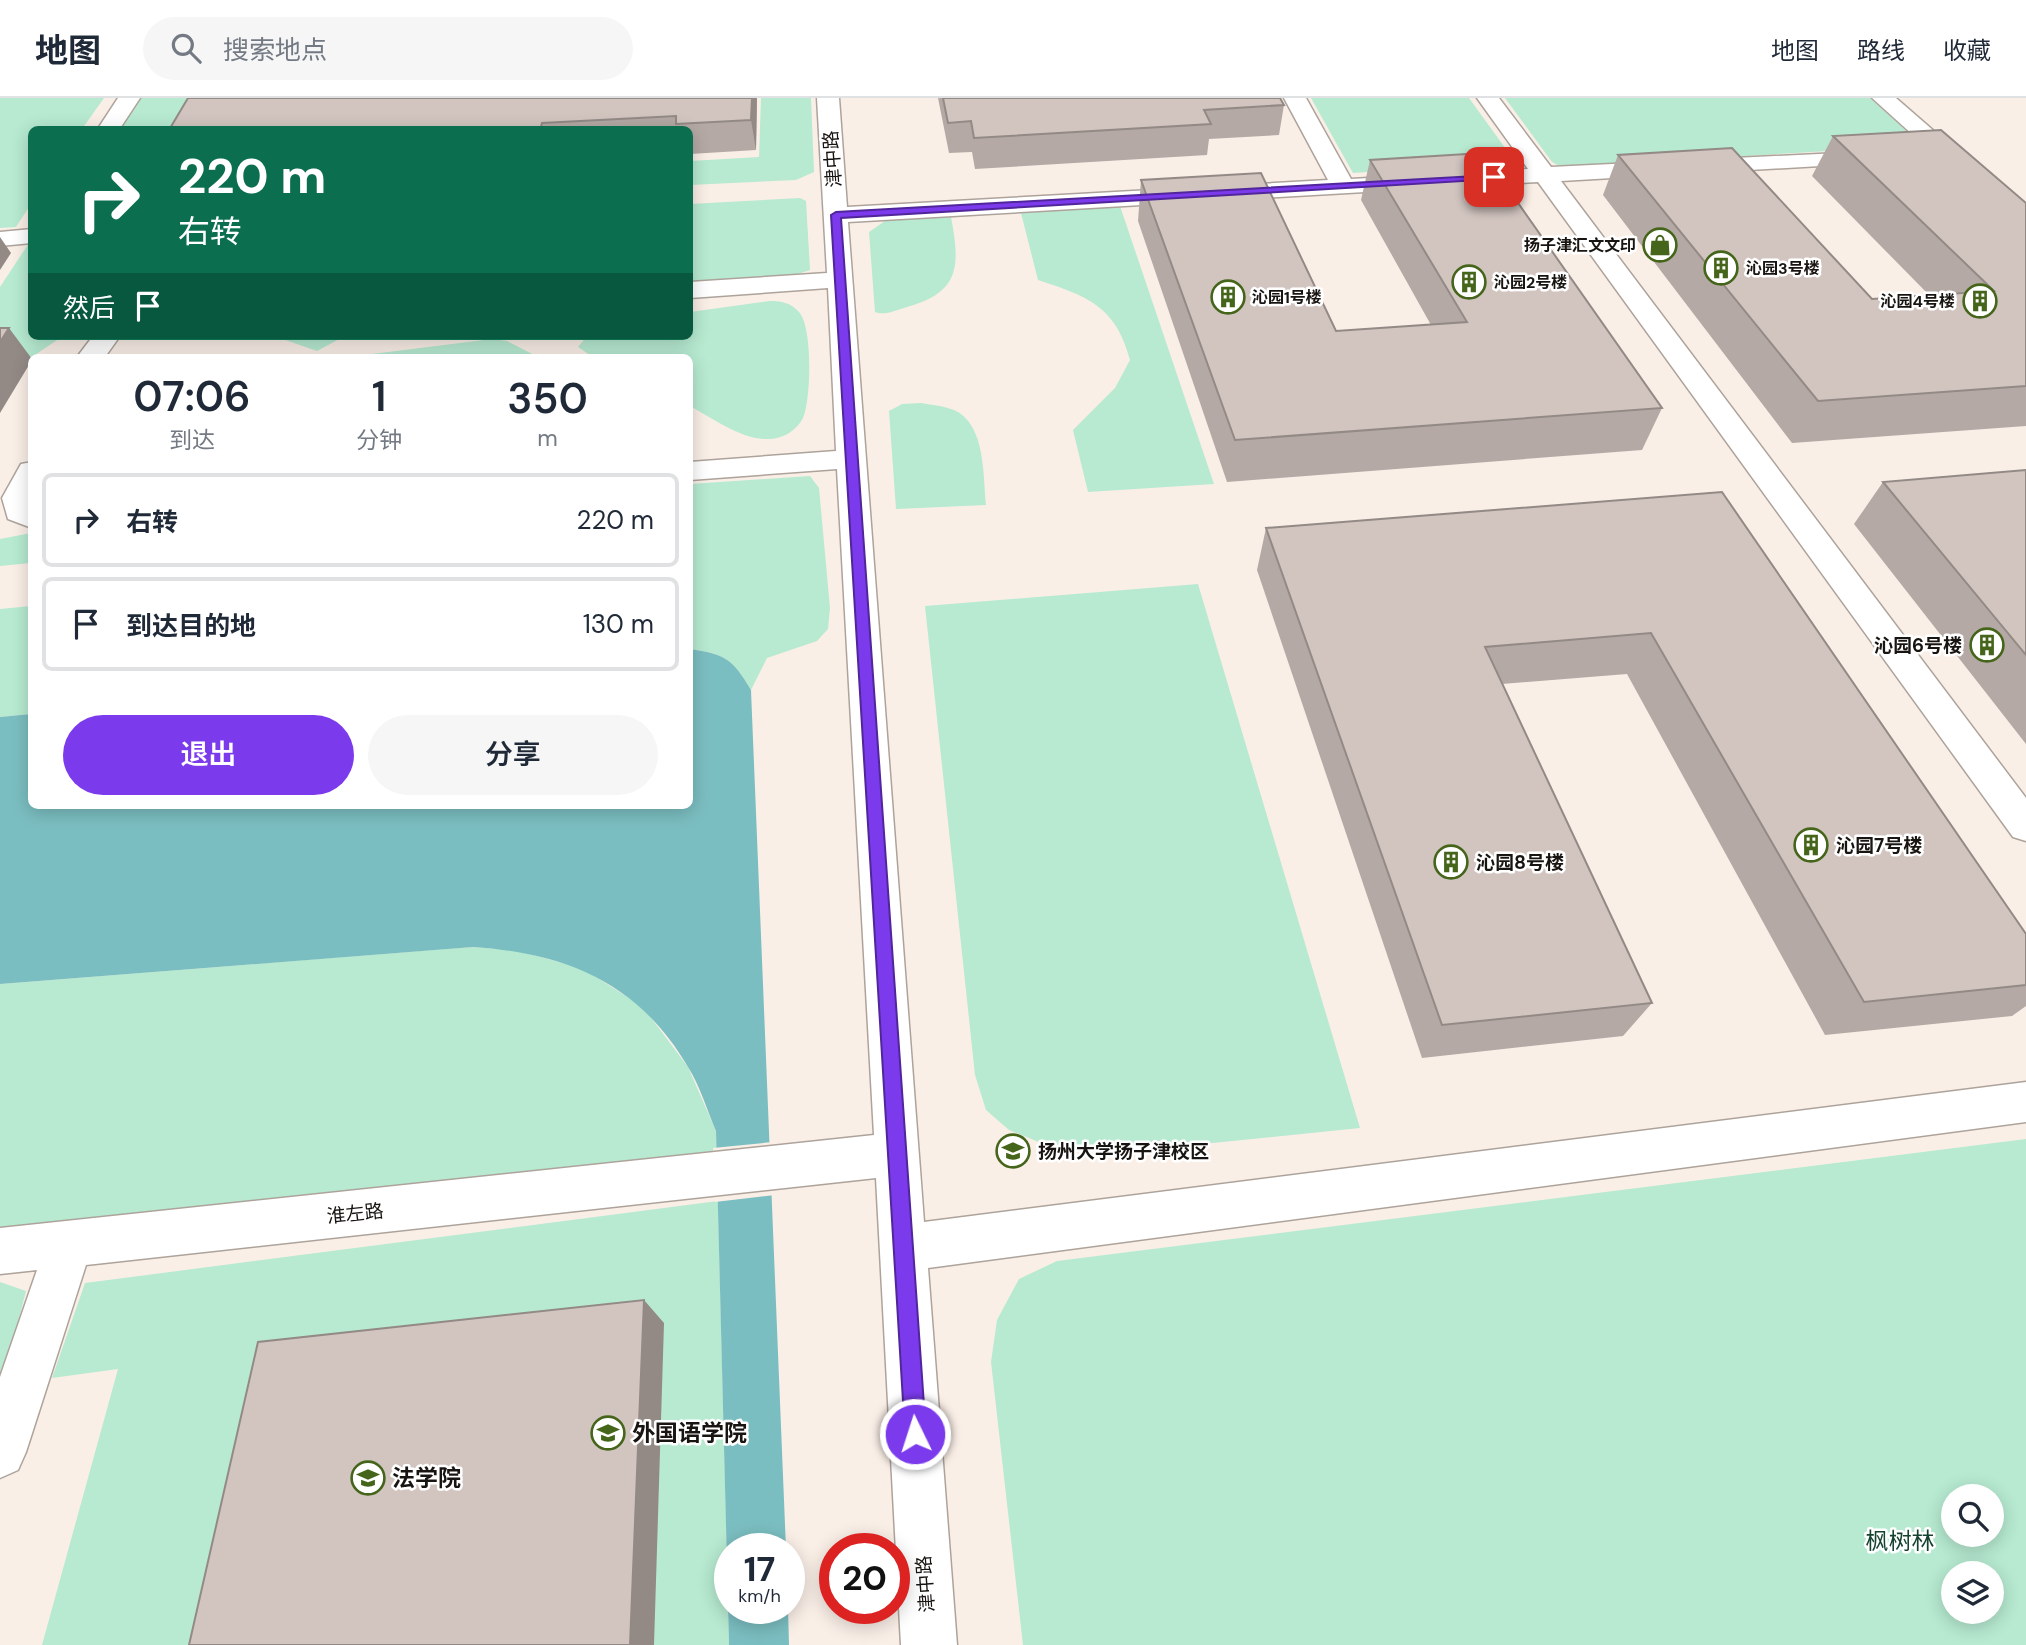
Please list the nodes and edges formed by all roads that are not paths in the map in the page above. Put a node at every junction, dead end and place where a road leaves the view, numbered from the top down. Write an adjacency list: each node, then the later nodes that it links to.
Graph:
1 (129, 98): 6 (lane)
2 (828, 98): 12 (lane, 津中路)
3 (1295, 98): 11 (lane)
4 (1489, 98): 10 (lane)
5 (1883, 98): 7 (lane)
6 (111, 126)
7 (1944, 151): 8 (lane); 13 (lane)
8 (1916, 153)
9 (1889, 155): 10 (lane)
10 (1545, 174): 11 (lane); 24 (lane)
11 (1343, 186): 12 (lane)
12 (836, 215): 16 (lane, 津中路)
13 (2026, 224)
14 (28, 236): 15 (lane)
15 (0, 239)
16 (841, 280): 17 (lane); 20 (lane, 津中路)
17 (693, 290)
18 (104, 340): 19 (lane)
19 (93, 354)
20 (851, 459): 21 (lane); 26 (lane, 津中路)
21 (693, 471)
22 (28, 478): 23 (lane)
23 (28, 515)
24 (2026, 826)
25 (2026, 1102): 28 (lane)
26 (897, 1154): 27 (lane, 淮左路); 28 (lane, 津中路)
27 (69, 1244): 29 (lane, 淮左路); 30 (lane)
28 (903, 1248): 31 (lane, 津中路)
29 (0, 1251)
30 (0, 1452)
31 (929, 1645)

